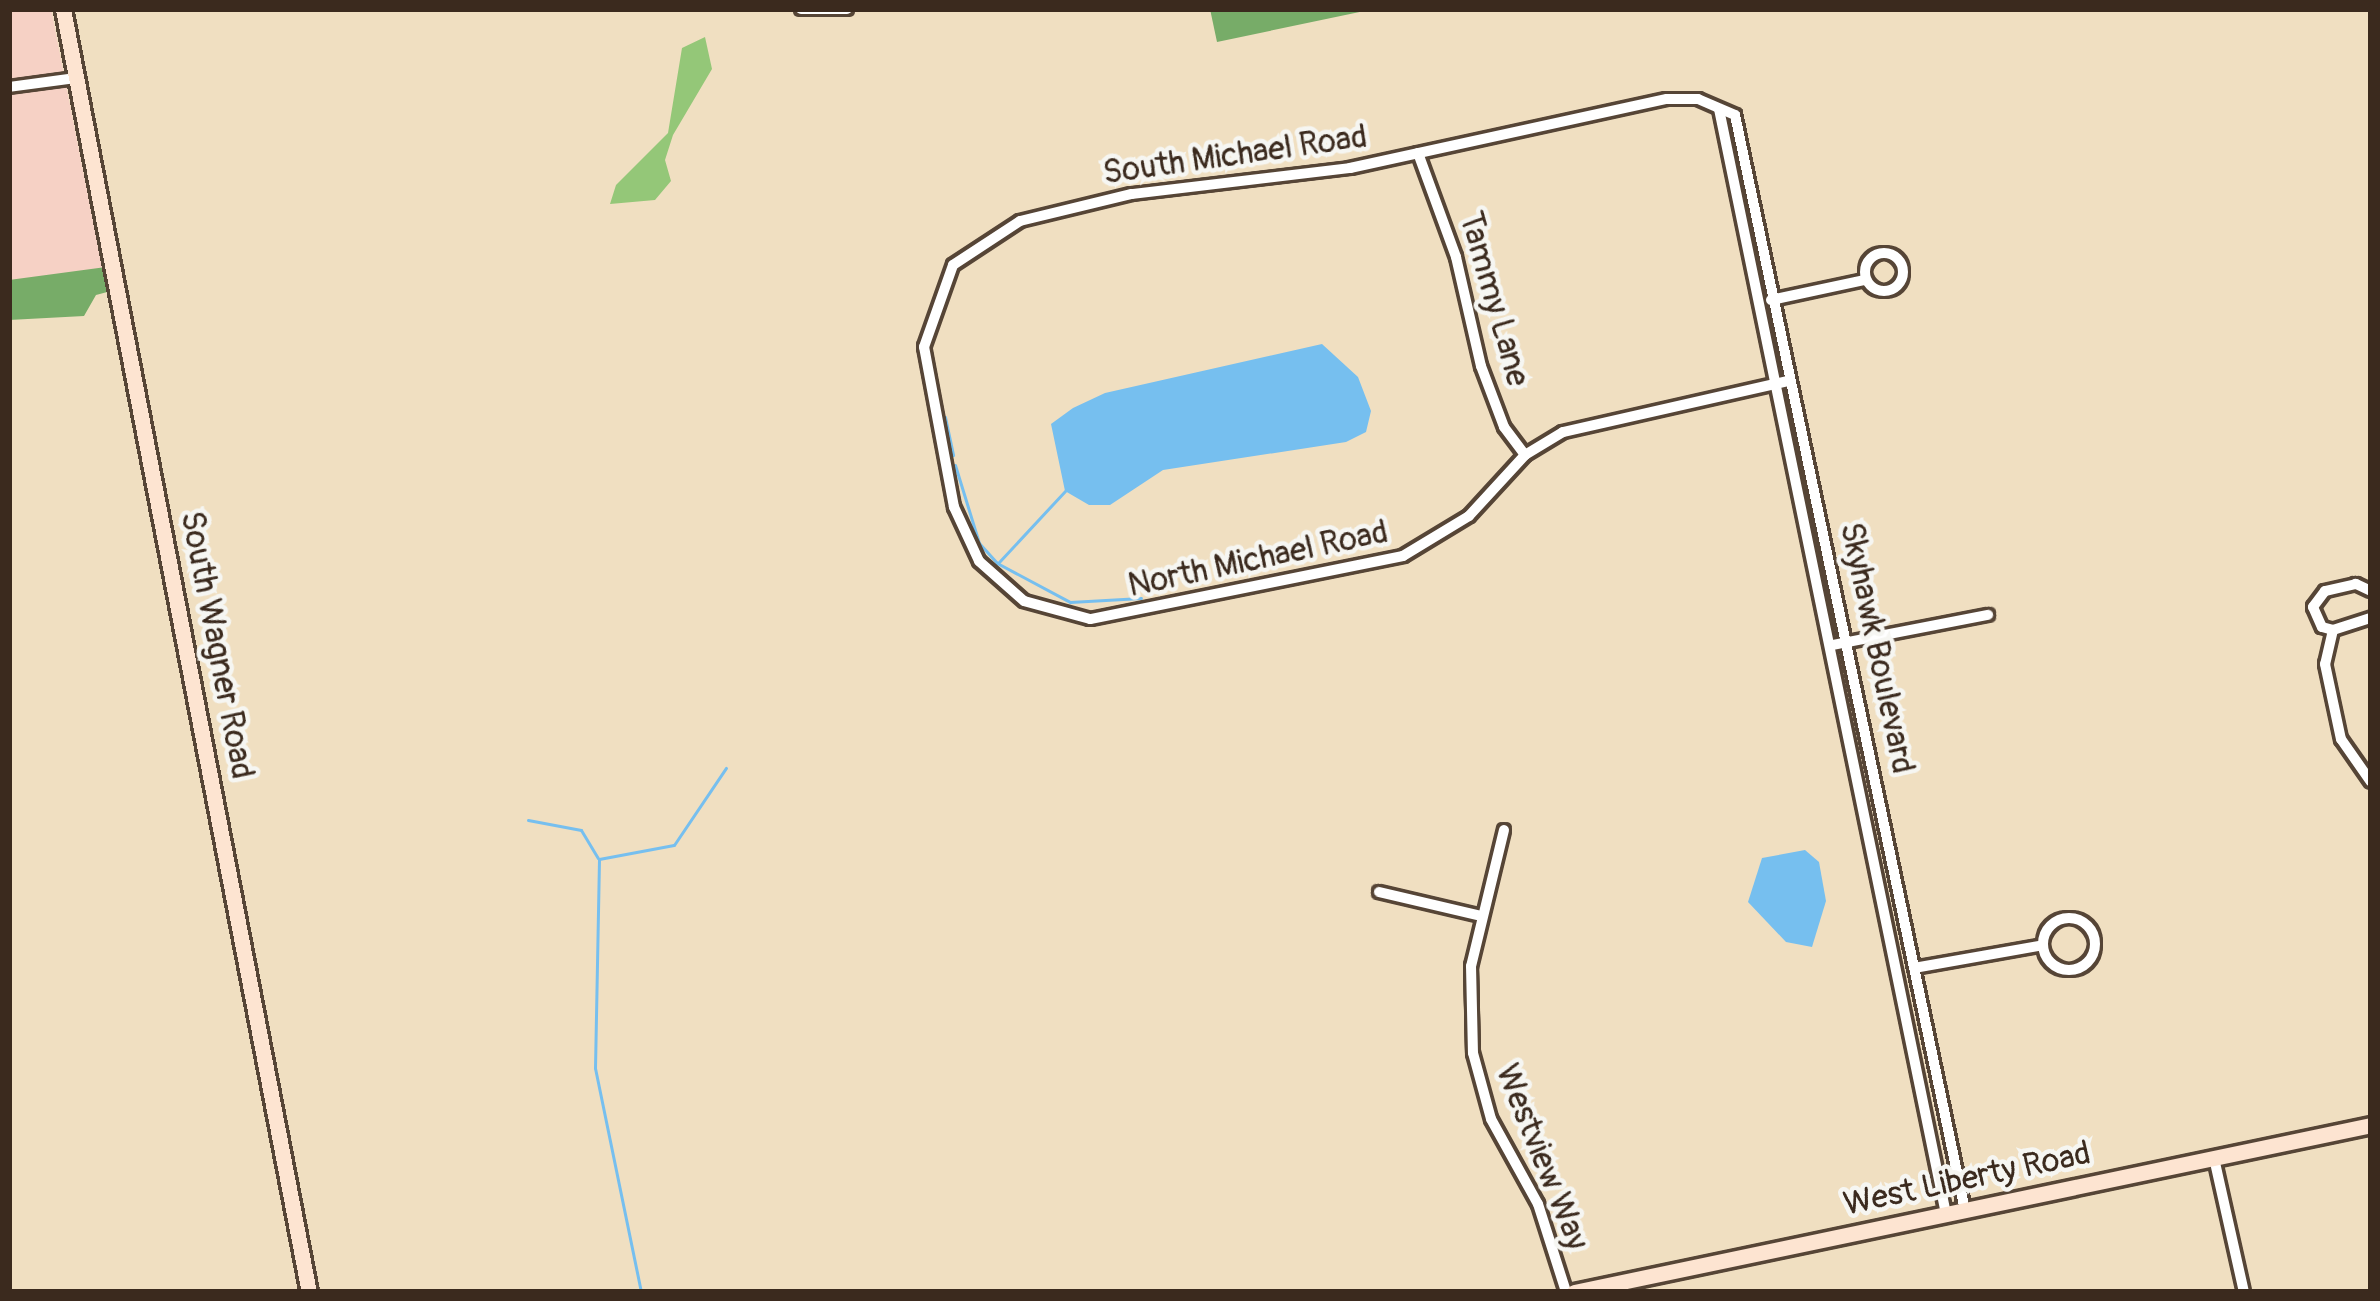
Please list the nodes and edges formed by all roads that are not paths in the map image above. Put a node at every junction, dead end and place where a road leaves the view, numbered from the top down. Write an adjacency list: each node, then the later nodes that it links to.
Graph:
1 (63, 9): 4 (main road, South Wagner Road)
2 (801, 9): 3 (street)
3 (847, 9)
4 (76, 78): 5 (street); 32 (main road, South Wagner Road)
5 (9, 87)
6 (1719, 109): 7 (street, South Michael Road); 9 (street, Skyhawk Boulevard); 10 (street, Skyhawk Boulevard)
7 (1418, 153): 11 (street, South Michael Road); 14 (street, Tammy Lane)
8 (1864, 280): 9 (street)
9 (1773, 299): 10 (street); 12 (street, Skyhawk Boulevard)
10 (1756, 303): 13 (street, Skyhawk Boulevard)
11 (926, 370): 14 (street, North Michael Road)
12 (1787, 381): 13 (street, North Michael Road); 19 (street, Skyhawk Boulevard)
13 (1772, 384): 14 (street, North Michael Road); 20 (street, Skyhawk Boulevard)
14 (1525, 455)
15 (2371, 591): 18 (street)
16 (1988, 615): 19 (street)
17 (2371, 617): 18 (street)
18 (2332, 630): 21 (street)
19 (1850, 642): 20 (street); 26 (street, Skyhawk Boulevard)
20 (1833, 644): 27 (street, Skyhawk Boulevard)
21 (2371, 782)
22 (1504, 830): 24 (street, Westview Way)
23 (1379, 892): 24 (street)
24 (1481, 916): 33 (street, Westview Way)
25 (2039, 946): 25 (street); 26 (street)
26 (1916, 968): 27 (street); 30 (street, Skyhawk Boulevard)
27 (1899, 970): 31 (street, Skyhawk Boulevard)
28 (2371, 1125): 29 (main road, West Liberty Road)
29 (2214, 1158): 30 (main road, West Liberty Road); 34 (street)
30 (1965, 1210): 31 (main road, West Liberty Road)
31 (1946, 1214): 33 (main road, West Liberty Road)
32 (309, 1292)
33 (1570, 1292)
34 (2244, 1292)

